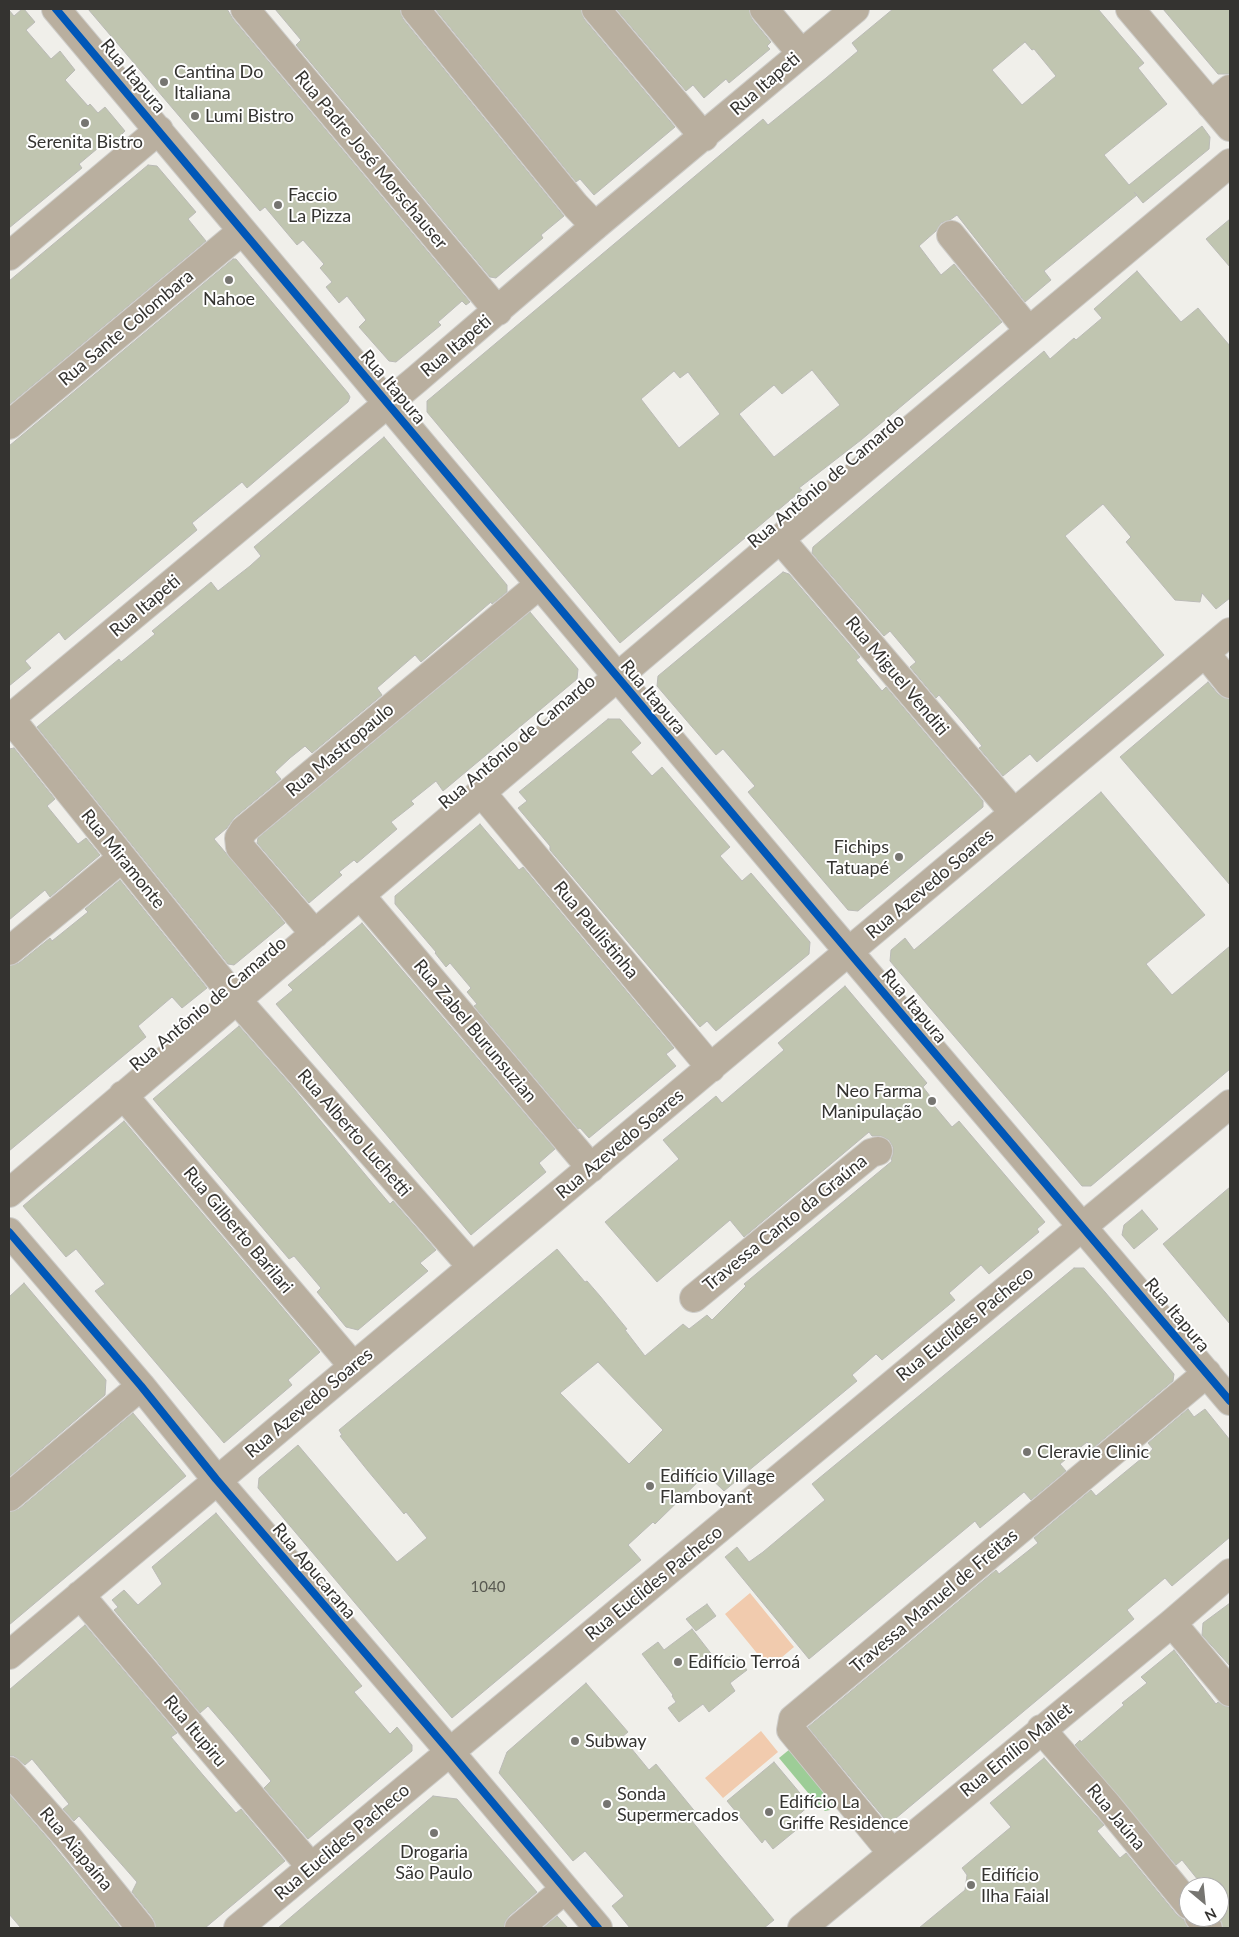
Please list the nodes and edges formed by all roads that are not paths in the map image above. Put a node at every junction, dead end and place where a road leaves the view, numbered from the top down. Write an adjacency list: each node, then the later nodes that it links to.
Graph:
1 (56, 9): 11 (street, Rua Itapura)
2 (246, 9): 18 (street, Rua Padre José Morschauser)
3 (415, 9): 14 (street)
4 (596, 9): 12 (street)
5 (764, 9): 8 (street)
6 (854, 9): 8 (street, Rua Itapeti)
7 (1130, 9): 9 (street)
8 (801, 53): 12 (street, Rua Itapeti)
9 (1221, 97): 10 (street)
10 (1230, 127)
11 (159, 130): 15 (street, Rua Itapura); 17 (street)
12 (704, 137): 14 (street, Rua Itapeti)
13 (1230, 163): 19 (street, Rua Antônio de Camardo)
14 (595, 226): 18 (street, Rua Itapeti)
15 (242, 231): 20 (street, Rua Itapura); 21 (street, Rua Sante Colombara)
16 (951, 235): 19 (street)
17 (9, 256)
18 (498, 311): 20 (street, Rua Itapeti)
19 (1029, 331): 22 (street, Rua Antônio de Camardo)
20 (388, 404): 23 (street, Rua Itapura); 28 (street, Rua Itapeti)
21 (9, 425)
22 (780, 539): 26 (street, Rua Antônio de Camardo); 30 (street, Rua Miguel Venditi)
23 (539, 585): 26 (street, Rua Itapura); 33 (street, Rua Mastropaulo)
24 (1230, 632): 25 (street, Rua Azevedo Soares)
25 (1204, 653): 27 (street); 30 (street, Rua Azevedo Soares)
26 (617, 678): 29 (street, Rua Antônio de Camardo); 35 (street, Rua Itapura)
27 (1230, 684)
28 (9, 718): 31 (street, Rua Miramonte)
29 (481, 792): 32 (street, Rua Antônio de Camardo); 37 (street, Rua Paulistinha)
30 (1014, 813): 35 (street, Rua Azevedo Soares)
31 (122, 858): 34 (street); 36 (street, Rua Miramonte)
32 (360, 894): 33 (street, Rua Antônio de Camardo); 41 (street, Rua Zabel Burunsuzian)
33 (314, 934): 36 (street, Rua Antônio de Camardo)
34 (9, 951)
35 (849, 953): 37 (street, Rua Azevedo Soares); 43 (street, Rua Itapura)
36 (236, 999): 38 (street, Rua Antônio de Camardo); 45 (street, Rua Alberto Luchetti)
37 (711, 1068): 41 (street, Rua Azevedo Soares)
38 (123, 1095): 42 (street, Rua Antônio de Camardo); 47 (street, Rua Gilberto Barilari)
39 (1230, 1104): 43 (street, Rua Euclides Pacheco)
40 (878, 1151): 46 (street, Travessa Canto da Graúna)
41 (591, 1168): 45 (street, Rua Azevedo Soares)
42 (9, 1193)
43 (1082, 1228): 48 (street, Rua Itapura); 59 (street, Rua Euclides Pacheco)
44 (9, 1232): 49 (street, Rua Apucarana)
45 (472, 1267): 47 (street, Rua Azevedo Soares)
46 (694, 1298)
47 (353, 1366): 51 (street, Rua Azevedo Soares)
48 (1207, 1373): 50 (street, Rua Itapura); 61 (street, Travessa Manuel de Freitas)
49 (141, 1386): 51 (street, Rua Apucarana); 52 (street)
50 (1230, 1401)
51 (216, 1479): 54 (street, Rua Azevedo Soares); 59 (street, Rua Apucarana)
52 (9, 1497)
53 (1230, 1573): 55 (street, Rua Emílio Mallet)
54 (80, 1595): 56 (street, Rua Azevedo Soares); 62 (street, Rua Itupiru)
55 (1172, 1623): 57 (street); 58 (street, Rua Emílio Mallet)
56 (9, 1655)
57 (1230, 1692)
58 (1041, 1729): 61 (street, Rua Emílio Mallet); 64 (street, Rua Jaúna)
59 (450, 1752): 62 (street, Rua Euclides Pacheco); 63 (street, Rua Apucarana)
60 (9, 1771): 65 (street, Rua Aiapaína)
61 (892, 1853): 69 (street, Rua Emílio Mallet)
62 (311, 1867): 66 (street, Rua Euclides Pacheco)
63 (564, 1890): 67 (street); 68 (street, Rua Apucarana)
64 (1179, 1893)
65 (141, 1928)
66 (238, 1928)
67 (520, 1928)
68 (598, 1928)
69 (802, 1928)

